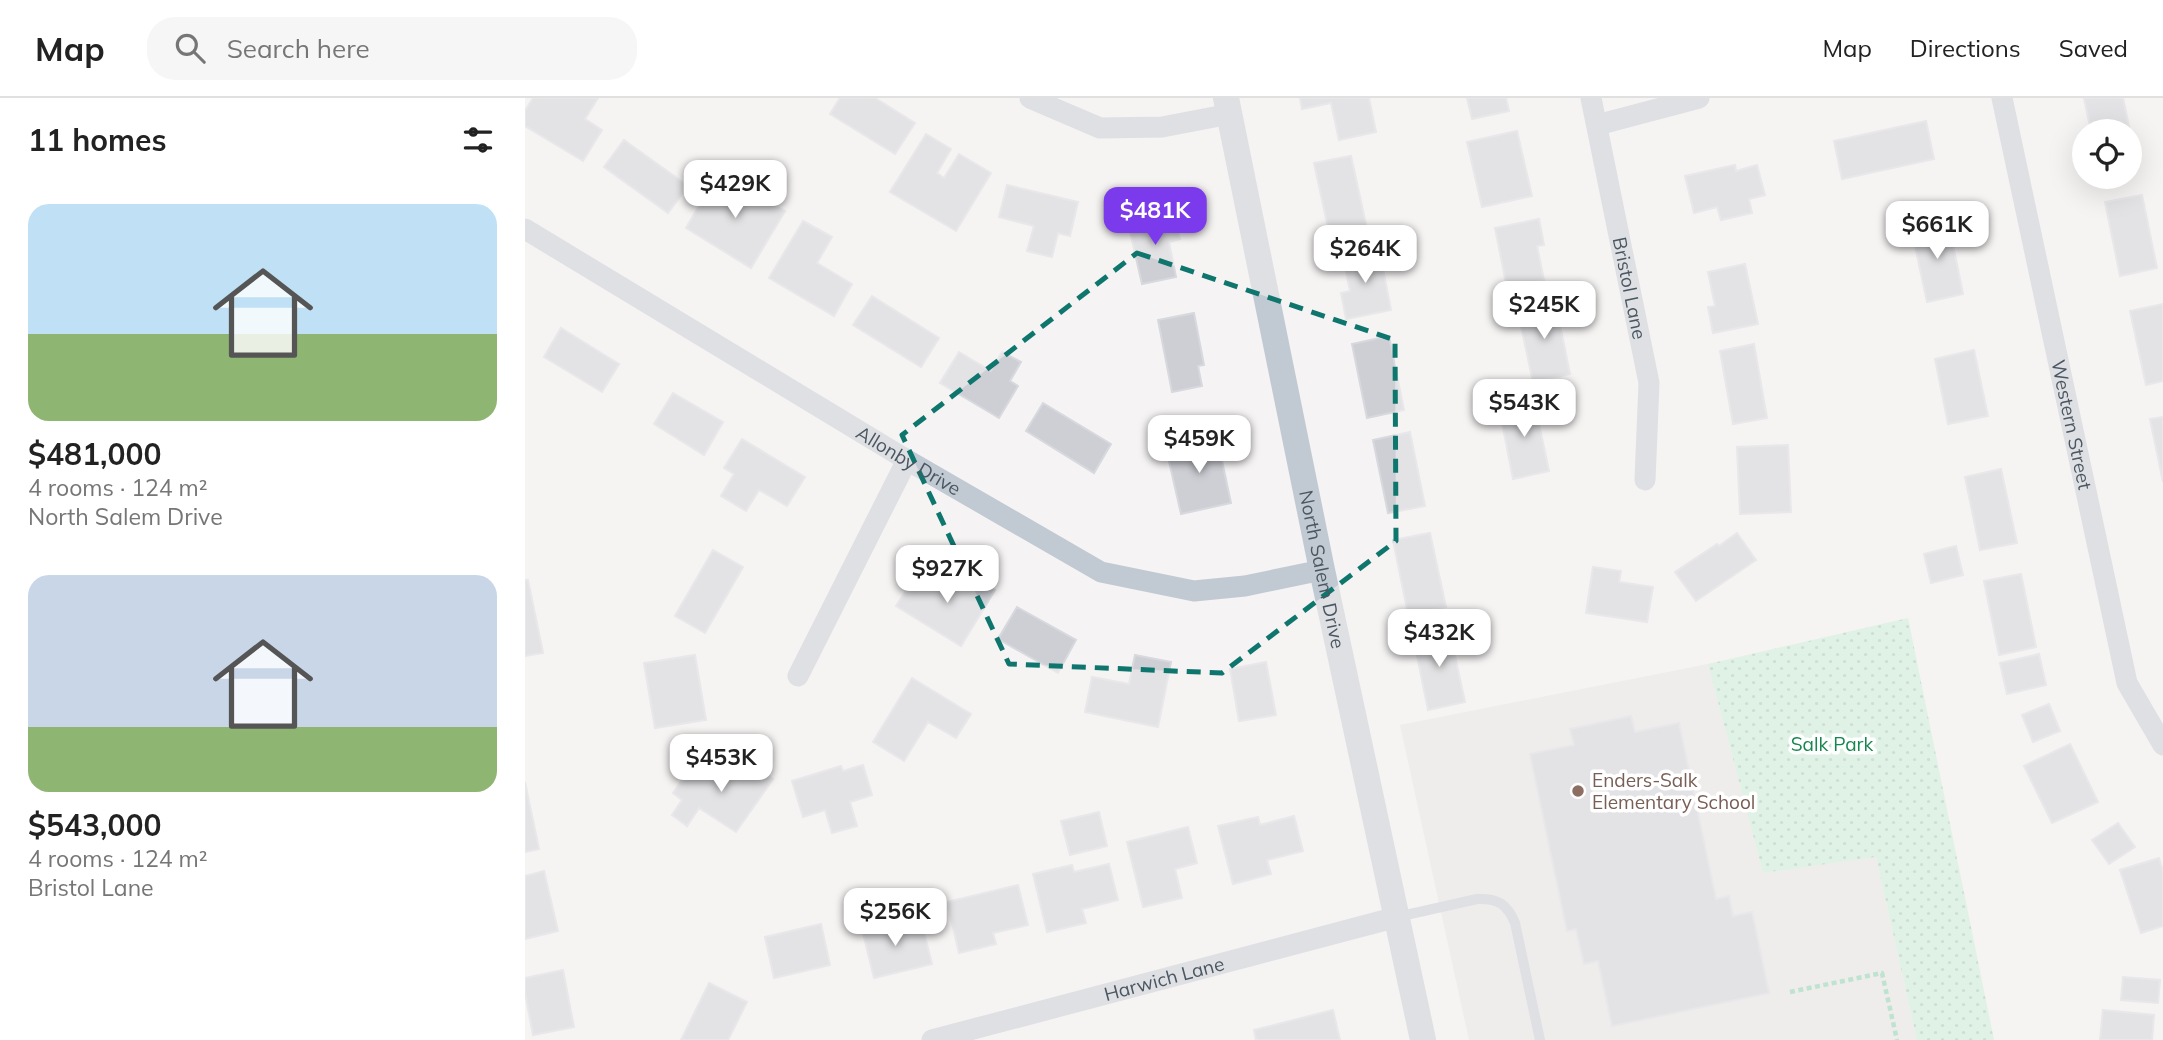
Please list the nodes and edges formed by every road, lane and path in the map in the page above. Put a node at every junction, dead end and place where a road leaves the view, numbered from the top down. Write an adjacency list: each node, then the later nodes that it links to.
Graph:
1 (1030, 98): 5 (street)
2 (1591, 98): 6 (street, Bristol Lane)
3 (1699, 98): 6 (street)
4 (2002, 98): 12 (street, Western Street)
5 (1228, 106): 10 (street, North Salem Drive)
6 (1597, 125): 9 (street, Bristol Lane)
7 (525, 229): 8 (street, Allonby Drive)
8 (907, 460): 10 (street, Allonby Drive); 11 (street)
9 (1645, 480)
10 (1322, 570): 13 (street, North Salem Drive)
11 (799, 676)
12 (2163, 745)
13 (1397, 917): 15 (street, Harwich Lane); 16 (street, North Salem Drive); 17 (lane)
14 (1790, 992): 18 (path)
15 (932, 1040)
16 (1423, 1040)
17 (1540, 1040)
18 (1897, 1040)

